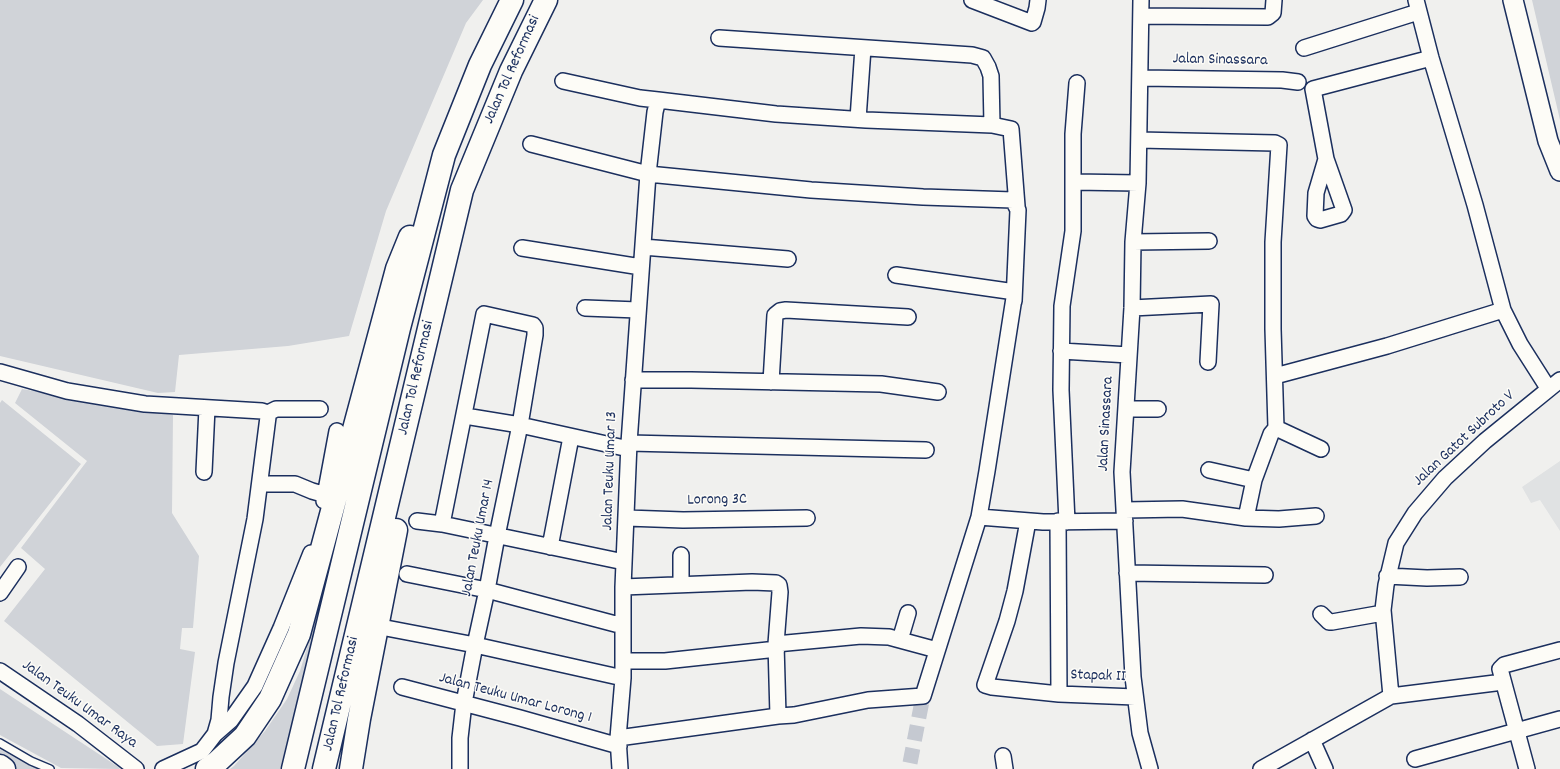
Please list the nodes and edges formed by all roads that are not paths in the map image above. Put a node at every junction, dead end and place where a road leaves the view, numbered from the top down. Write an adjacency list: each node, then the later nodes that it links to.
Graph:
1 (512, 0): 23 (highway, Jalan Tol Reformasi)
2 (546, 0): 29 (highway, Jalan Tol Reformasi)
3 (972, 0): 4 (street)
4 (1038, 0)
5 (1141, 0): 9 (street, Jalan Sinassara)
6 (1274, 0): 9 (street)
7 (1513, 0): 25 (street)
8 (1417, 6): 12 (street); 13 (street)
9 (1141, 16): 14 (street, Jalan Sinassara)
10 (719, 38): 11 (street)
11 (863, 48): 19 (street); 20 (street)
12 (1304, 48)
13 (1431, 58): 24 (street); 42 (street)
14 (1141, 78): 16 (street, Jalan Sinassara); 21 (street, Jalan Sinassara)
15 (563, 81): 18 (street)
16 (1298, 82)
17 (1077, 83): 27 (street)
18 (658, 100): 19 (street); 26 (street, Jalan Teuku Umar 13)
19 (858, 119): 20 (street)
20 (992, 126): 30 (street)
21 (1140, 140): 28 (street, Jalan Sinassara); 48 (street)
22 (531, 144): 26 (street)
23 (444, 155): 127 (highway); 128 (highway, Jalan Tol Reformasi)
24 (1326, 158)
25 (1559, 165)
26 (648, 174): 30 (street); 33 (street, Jalan Teuku Umar 13)
27 (1074, 182): 28 (street); 44 (street)
28 (1138, 183): 32 (street, Jalan Sinassara)
29 (462, 190): 129 (highway, Jalan Tol Reformasi); 130 (highway)
30 (1014, 202): 38 (street)
31 (1209, 241): 32 (street)
32 (1133, 242): 40 (street, Jalan Sinassara)
33 (643, 247): 35 (street); 36 (street, Jalan Teuku Umar 13)
34 (522, 248): 36 (street)
35 (788, 259)
36 (641, 267): 41 (street, Jalan Teuku Umar 13)
37 (896, 275): 38 (street)
38 (1014, 301): 73 (street)
39 (585, 308): 41 (street)
40 (1132, 308): 45 (street, Jalan Sinassara); 46 (street)
41 (638, 310): 49 (street, Jalan Teuku Umar 13)
42 (1504, 310): 48 (street); 51 (street)
43 (908, 317): 50 (street)
44 (1061, 351): 45 (street); 79 (street)
45 (1129, 355): 55 (street, Jalan Sinassara)
46 (1208, 362)
47 (0, 372): 53 (street)
48 (1275, 376): 60 (street)
49 (633, 380): 50 (street); 63 (street, Jalan Teuku Umar 13)
50 (771, 382): 52 (street)
51 (1554, 384): 89 (street, Jalan Gatot Subroto V)
52 (938, 392)
53 (207, 408): 57 (street); 67 (street)
54 (320, 409): 57 (street)
55 (1126, 409): 56 (street); 71 (street, Jalan Sinassara)
56 (1158, 409)
57 (268, 413): 69 (street)
58 (465, 416): 59 (street); 59 (street, Jalan Teuku Umar 14); 80 (street)
59 (520, 425): 62 (street); 81 (street, Jalan Teuku Umar 14)
60 (1276, 428): 64 (street); 68 (street)
61 (337, 431): 70 (street)
62 (571, 437): 63 (street); 82 (street)
63 (629, 446): 65 (street); 74 (street, Jalan Teuku Umar 13)
64 (1321, 449)
65 (926, 450)
66 (1209, 470): 68 (street)
67 (204, 472)
68 (1254, 480): 76 (street)
69 (260, 484): 70 (street); 117 (street)
70 (326, 495): 117 (street)
71 (1125, 516): 76 (street); 79 (street); 86 (street, Jalan Sinassara)
72 (1316, 516): 76 (street)
73 (978, 517): 78 (street); 103 (street)
74 (627, 518): 75 (street, Lorong 3C); 84 (street, Jalan Teuku Umar 13)
75 (807, 518)
76 (1246, 518)
77 (417, 521): 80 (street)
78 (1028, 521): 79 (street); 110 (street, Stapak II)
79 (1062, 521): 110 (street)
80 (442, 524): 81 (street)
81 (497, 536): 82 (street); 93 (street, Jalan Teuku Umar 14)
82 (550, 547): 84 (street)
83 (681, 555): 91 (street)
84 (624, 562): 92 (street, Jalan Teuku Umar 13)
85 (18, 567): 94 (street)
86 (1127, 573): 88 (street); 112 (street, Jalan Sinassara)
87 (407, 574): 93 (street)
88 (1265, 575)
89 (1387, 576): 90 (street); 96 (street, Jalan Gatot Subroto V)
90 (1460, 577)
91 (681, 584): 92 (street); 102 (street)
92 (623, 587): 98 (street, Jalan Teuku Umar 13)
93 (487, 590): 98 (street); 101 (street, Jalan Teuku Umar 14)
94 (0, 593)
95 (908, 613): 100 (street)
96 (1383, 613): 97 (street); 111 (street, Jalan Gatot Subroto V)
97 (1321, 614)
98 (623, 626): 105 (street, Jalan Teuku Umar 13)
99 (386, 628): 101 (street)
100 (900, 640): 102 (street); 103 (street)
101 (475, 645): 107 (street); 113 (street, Jalan Teuku Umar 14)
102 (777, 647): 105 (street); 114 (street)
103 (937, 650): 114 (street)
104 (1560, 650): 108 (street)
105 (623, 661): 107 (street, Jalan Teuku Umar 13)
106 (0, 671): 125 (street, Jalan Teuku Umar Raya)
107 (623, 678): 119 (street, Jalan Teuku Umar 13)
108 (1503, 682): 111 (street); 116 (street)
109 (402, 687): 113 (street, Jalan Teuku Umar Lorong 1)
110 (1059, 694): 112 (street, Stapak II)
111 (1391, 696): 118 (street)
112 (1135, 697): 133 (street, Jalan Sinassara)
113 (464, 703): 119 (street, Jalan Teuku Umar Lorong 1); 131 (street, Jalan Teuku Umar 14)
114 (778, 716): 119 (street)
115 (1560, 719): 116 (street)
116 (1517, 731): 121 (street); 136 (street)
117 (215, 734): 126 (street)
118 (1312, 740): 134 (street); 135 (street)
119 (619, 742): 132 (street, Jalan Teuku Umar 13)
120 (0, 744): 124 (lane)
121 (1415, 759)
122 (0, 766): 123 (highway)
123 (4, 769)
124 (50, 769)
125 (136, 769)
126 (163, 769)
127 (207, 769)
128 (293, 769)
129 (324, 769)
130 (351, 769)
131 (460, 769)
132 (620, 769)
133 (1150, 769)
134 (1261, 769)
135 (1325, 769)
136 (1527, 769)

